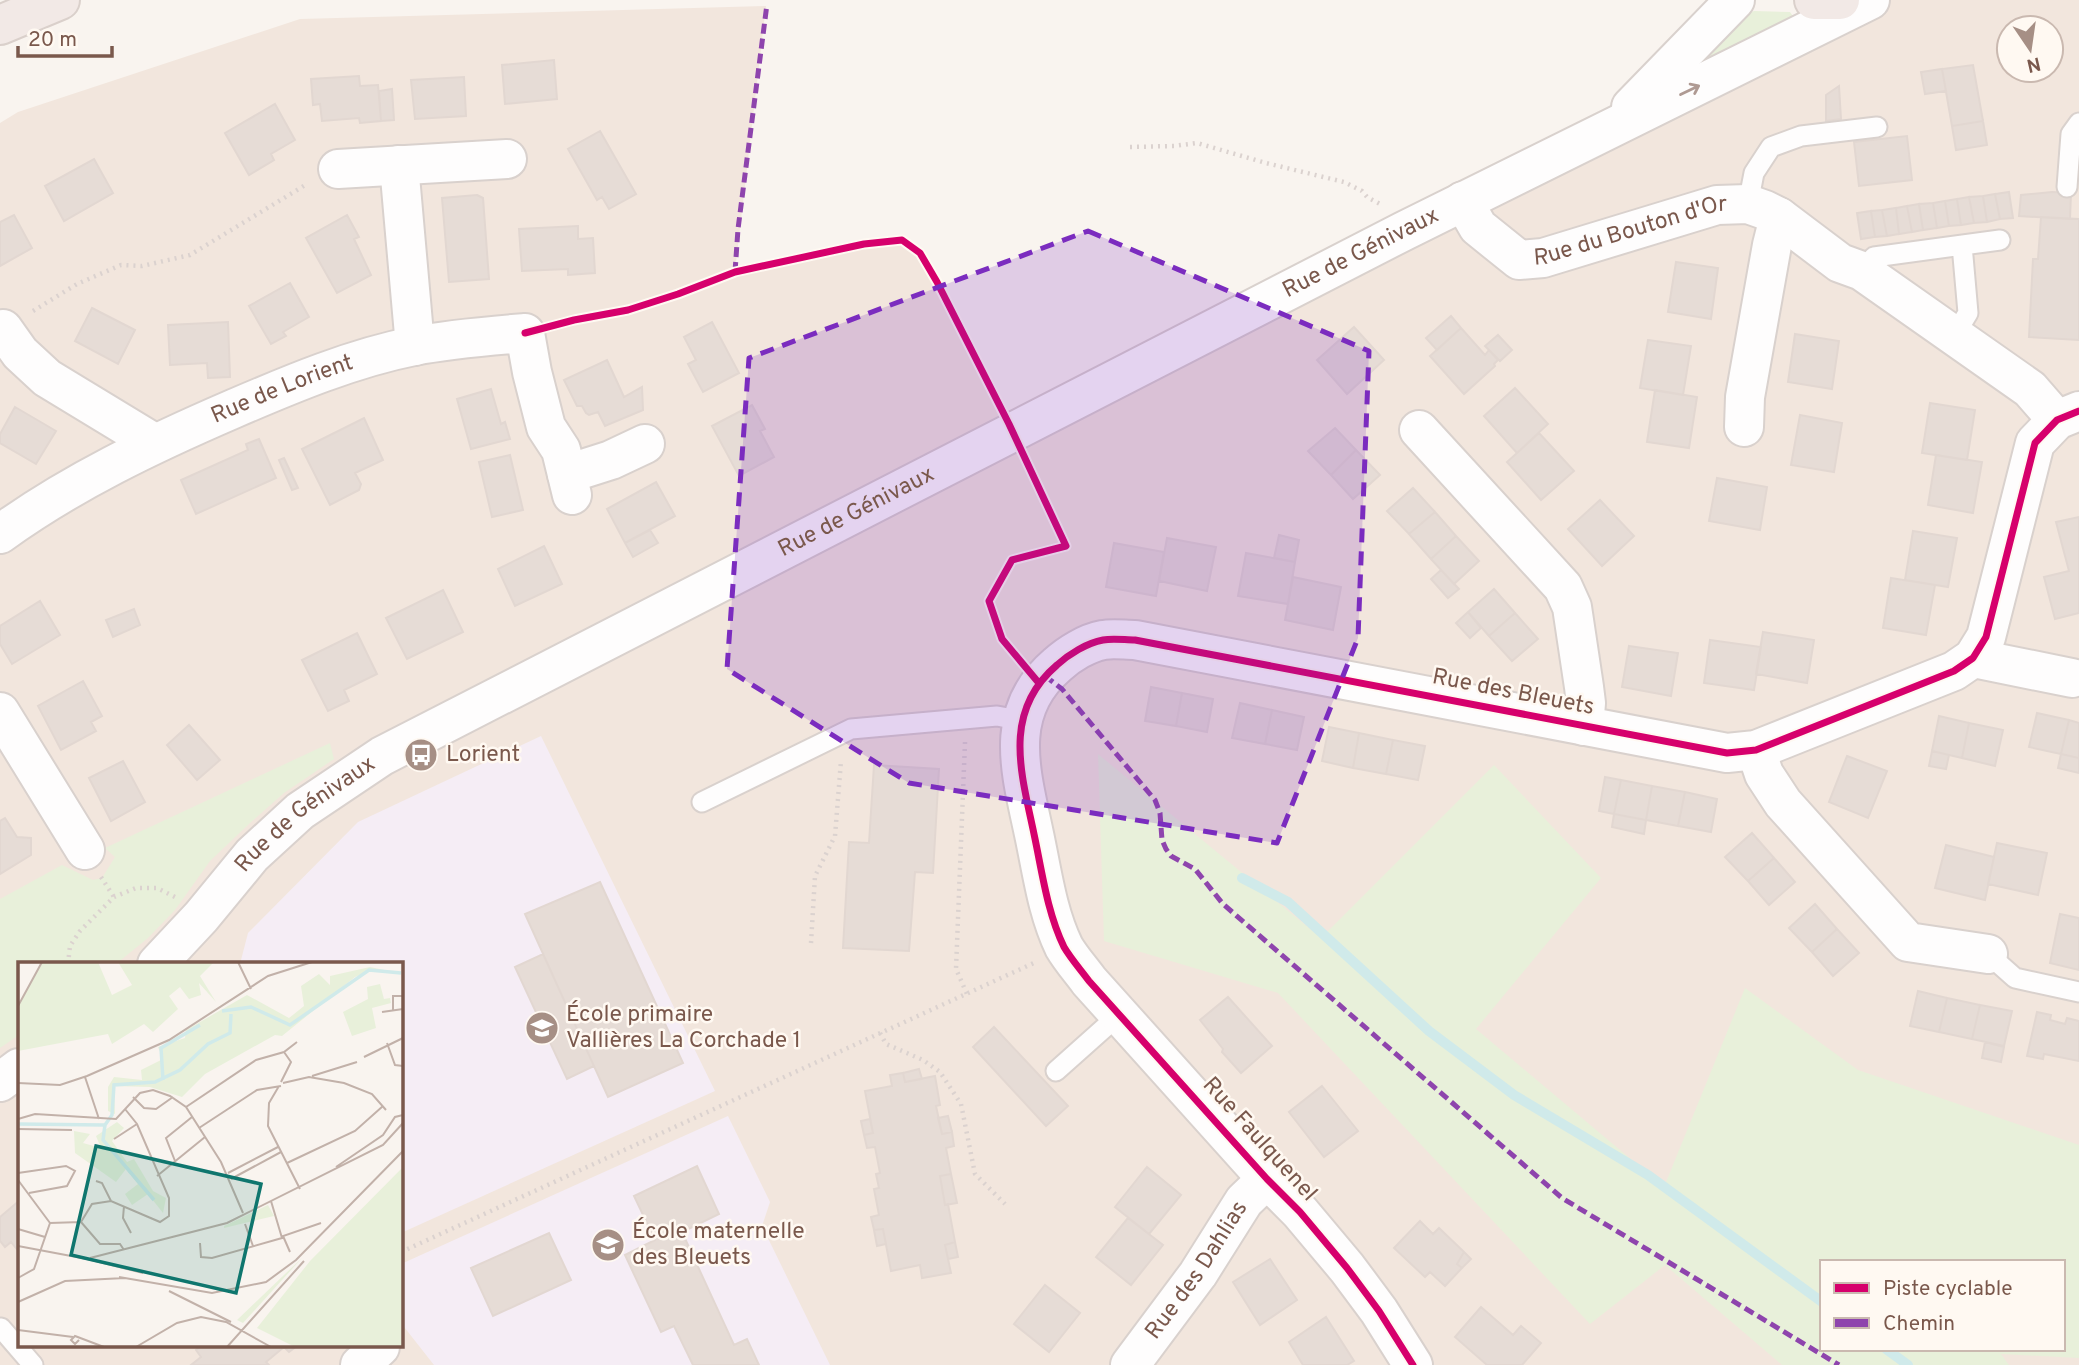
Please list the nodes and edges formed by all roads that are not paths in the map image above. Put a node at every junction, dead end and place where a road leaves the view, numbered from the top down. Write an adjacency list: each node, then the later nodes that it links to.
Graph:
1 (60, 0): 6 (highway)
2 (1735, 0): 9 (street, Rue de Génivaux)
3 (1814, 0): 4 (highway)
4 (1840, 0)
5 (1870, 0): 9 (street, Rue de Génivaux, one-way to 5)
6 (0, 25)
7 (2079, 123): 13 (lane)
8 (1877, 127): 15 (lane)
9 (1607, 131): 14 (street, Rue de Génivaux)
10 (507, 159): 11 (street)
11 (399, 165): 12 (street); 21 (street)
12 (338, 169)
13 (2067, 187)
14 (1463, 201): 15 (street, Rue du Bouton d'Or); 38 (street, Rue de Génivaux)
15 (1764, 211): 18 (street); 23 (street)
16 (2000, 240): 17 (lane)
17 (1962, 245): 18 (lane); 20 (lane)
18 (1861, 271): 20 (street)
19 (3, 329): 25 (street)
20 (1954, 336): 22 (street)
21 (415, 346): 25 (street, Rue de Lorient); 26 (street, Rue de Lorient)
22 (2068, 416): 28 (street)
23 (1744, 428)
24 (1419, 430): 32 (street, Rue des Bleuets)
25 (154, 443): 27 (street, Rue de Lorient)
26 (645, 444)
27 (0, 534)
28 (1973, 658): 29 (street); 33 (street, Rue des Bleuets)
29 (2072, 678)
30 (0, 712): 35 (street)
31 (1023, 721): 32 (street, Rue des Bleuets); 34 (lane); 36 (street, Rue des Bleuets)
32 (1584, 726): 33 (street, Rue des Bleuets)
33 (1756, 750): 37 (street)
34 (702, 802)
35 (85, 850)
36 (1065, 949): 40 (street, Rue Faulquenel)
37 (1989, 954): 39 (lane)
38 (159, 962)
39 (2079, 992)
40 (1119, 1014): 42 (lane); 44 (street, Rue Faulquenel)
41 (18, 1069): 43 (street)
42 (1056, 1071)
43 (0, 1082)
44 (1267, 1179): 49 (street, Rue des Dahlias); 50 (street, Rue Faulquenel)
45 (1, 1328): 47 (lane)
46 (18, 1348): 48 (lane)
47 (18, 1348)
48 (33, 1365)
49 (1130, 1365)
50 (1413, 1365)

